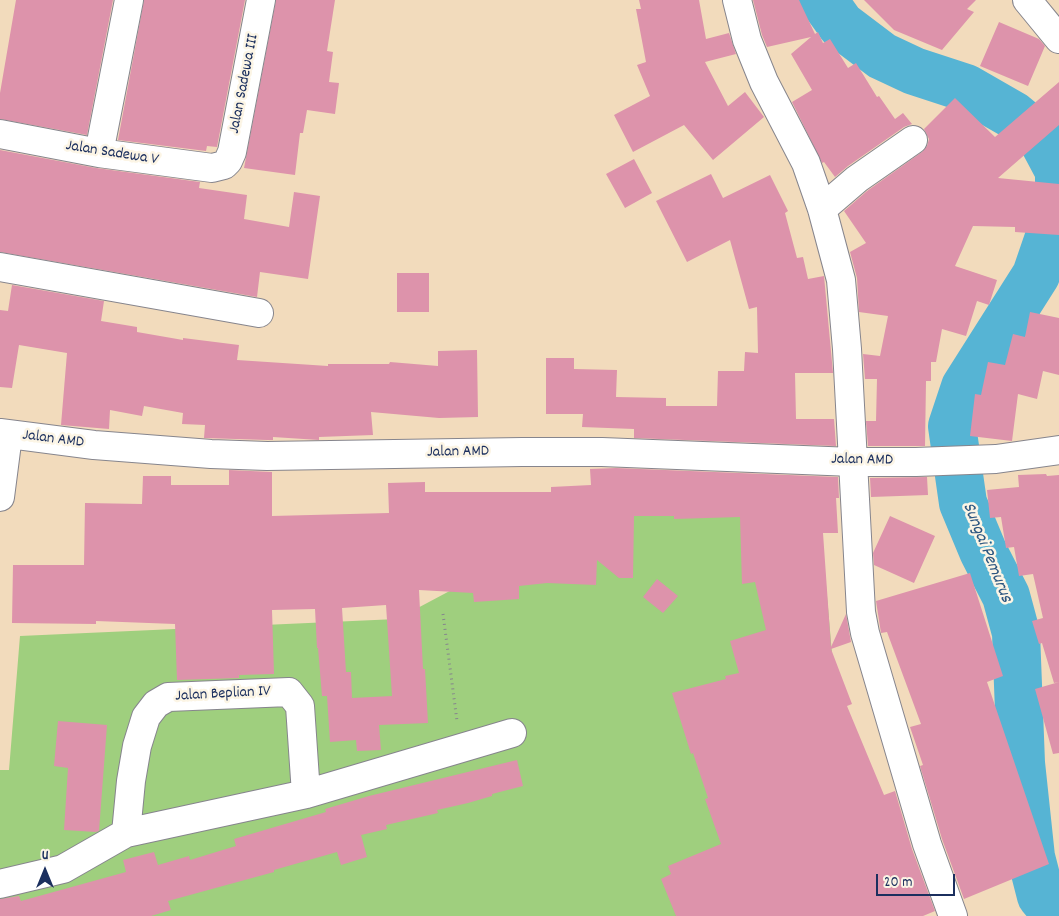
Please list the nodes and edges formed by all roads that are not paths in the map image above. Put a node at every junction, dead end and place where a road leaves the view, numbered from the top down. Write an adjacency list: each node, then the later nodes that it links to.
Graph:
1 (130, 0): 8 (street)
2 (261, 0): 9 (street, Jalan Sadewa III)
3 (737, 0): 10 (street)
4 (1027, 0): 5 (street)
5 (1059, 39)
6 (0, 134): 8 (street, Jalan Sadewa V)
7 (913, 140): 10 (street)
8 (99, 153): 9 (street, Jalan Sadewa V)
9 (224, 166)
10 (822, 209): 15 (street)
11 (0, 267): 12 (street)
12 (259, 313)
13 (4, 434): 15 (street, Jalan AMD); 16 (street)
14 (1059, 450): 15 (street, Jalan AMD)
15 (853, 462): 21 (street)
16 (0, 497)
17 (512, 733): 18 (street)
18 (306, 794): 19 (street); 19 (street, Jalan Beplian IV)
19 (126, 833): 20 (street)
20 (0, 884)
21 (953, 916)

